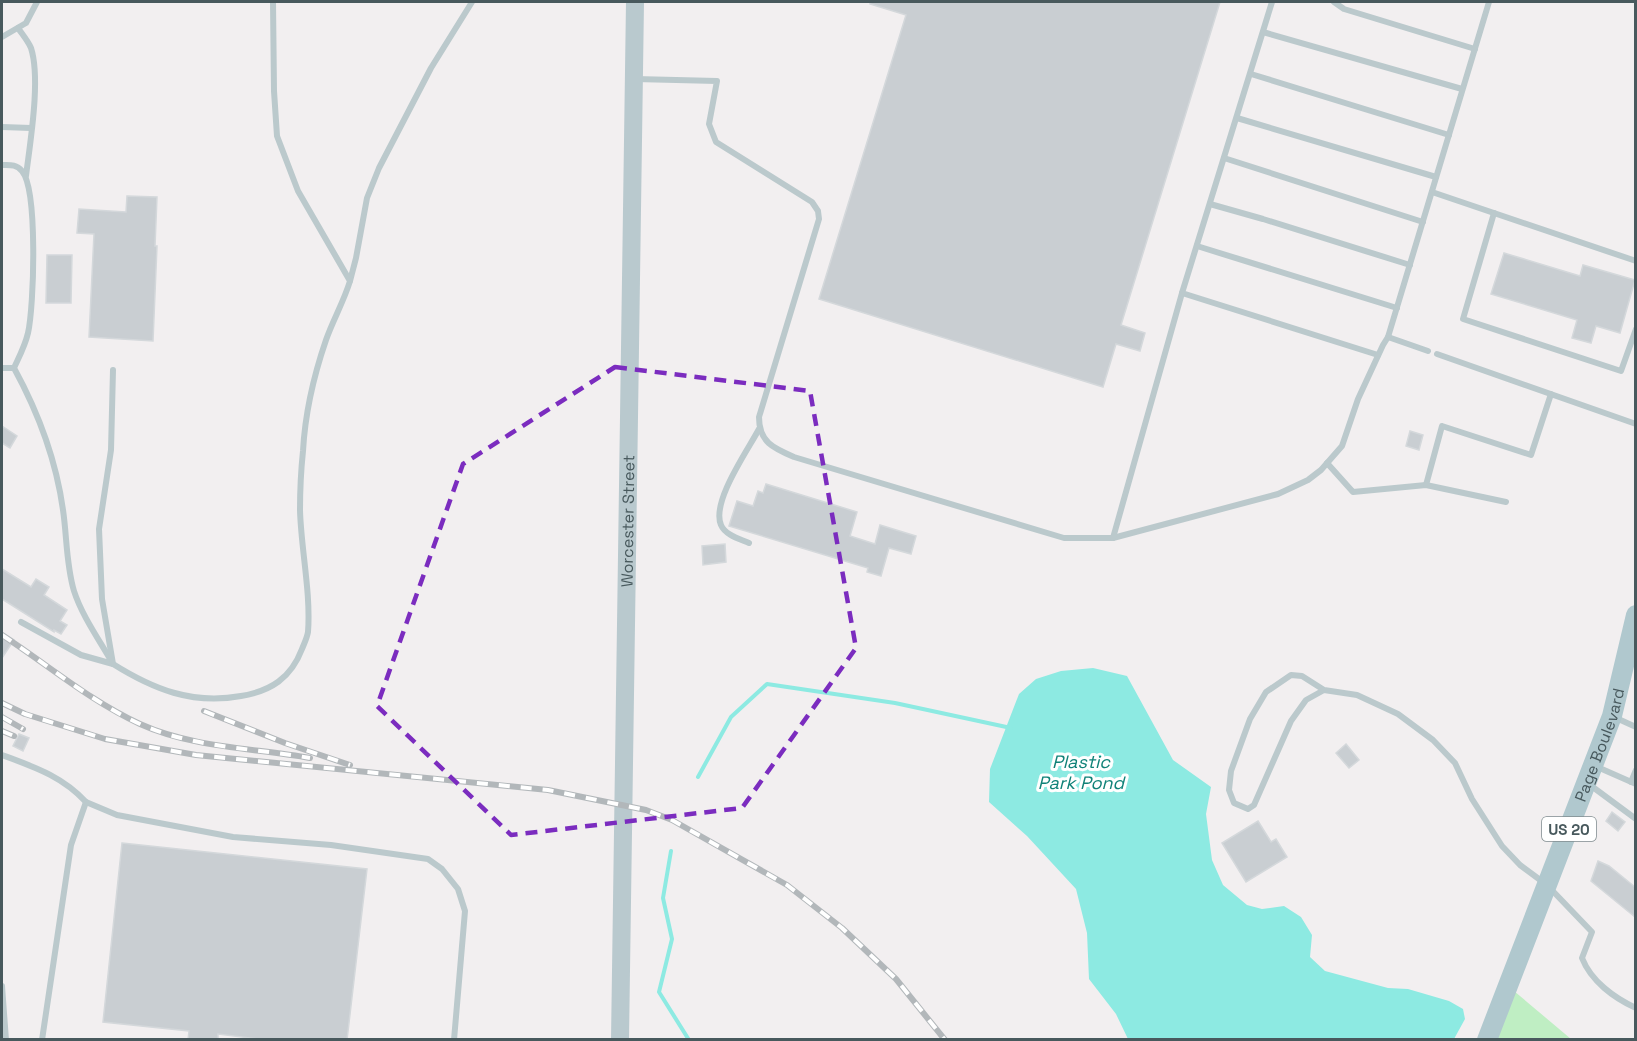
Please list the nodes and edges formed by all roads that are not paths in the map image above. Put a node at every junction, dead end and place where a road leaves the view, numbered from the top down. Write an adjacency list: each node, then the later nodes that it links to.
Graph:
1 (37, 2): 8 (lane)
2 (273, 2): 30 (lane)
3 (472, 2): 30 (lane)
4 (635, 2): 13 (main road, Worcester Street)
5 (1272, 2): 9 (lane)
6 (1334, 2): 11 (lane)
7 (1489, 2): 11 (lane)
8 (18, 28): 10 (lane); 17 (lane)
9 (1263, 32): 12 (lane); 14 (lane)
10 (2, 37)
11 (1474, 49): 14 (lane)
12 (1251, 75): 15 (lane); 18 (lane)
13 (634, 79): 43 (lane); 67 (main road, Worcester Street)
14 (1462, 89): 18 (lane)
15 (1237, 118): 19 (lane); 22 (lane)
16 (2, 127): 17 (lane)
17 (31, 128): 21 (lane)
18 (1449, 135): 22 (lane)
19 (1224, 158): 24 (lane); 26 (lane)
20 (2, 165): 21 (lane)
21 (26, 176): 39 (lane)
22 (1436, 177): 23 (lane)
23 (1432, 192): 25 (lane); 26 (lane)
24 (1210, 204): 27 (lane); 29 (lane)
25 (1494, 213): 28 (lane); 33 (lane)
26 (1423, 222): 29 (lane)
27 (1197, 246): 31 (lane); 32 (lane)
28 (1635, 261)
29 (1410, 266): 32 (lane)
30 (350, 281): 51 (lane)
31 (1182, 293): 37 (lane); 47 (lane)
32 (1397, 308): 34 (lane)
33 (1635, 329)
34 (1388, 337): 35 (lane); 37 (lane)
35 (1428, 351)
36 (1437, 354): 41 (lane)
37 (1378, 355): 44 (lane)
38 (2, 368): 39 (lane)
39 (14, 368): 51 (lane)
40 (113, 370): 51 (lane)
41 (1551, 394): 42 (lane); 45 (lane)
42 (1635, 424)
43 (759, 429): 47 (lane); 48 (lane)
44 (1327, 463): 45 (lane); 47 (lane)
45 (1426, 485): 46 (lane)
46 (1506, 502)
47 (1113, 538)
48 (749, 543)
49 (1635, 615): 53 (main road, Page Boulevard / US 20)
50 (21, 622): 51 (lane)
51 (113, 664)
52 (1324, 690): 52 (lane); 61 (lane)
53 (1612, 716): 54 (lane); 57 (main road, Page Boulevard / US 20)
54 (1635, 727)
55 (2, 755): 59 (lane)
56 (1635, 770): 58 (lane)
57 (1590, 774): 58 (lane); 60 (lane); 61 (main road, Page Boulevard / US 20)
58 (1633, 783)
59 (86, 801): 65 (lane); 66 (lane)
60 (1635, 819)
61 (1547, 885): 63 (lane); 68 (main road, Page Boulevard / US 20)
62 (2, 986): 64 (lane)
63 (1635, 1008)
64 (6, 1040)
65 (42, 1040)
66 (454, 1040)
67 (620, 1040)
68 (1487, 1040)

